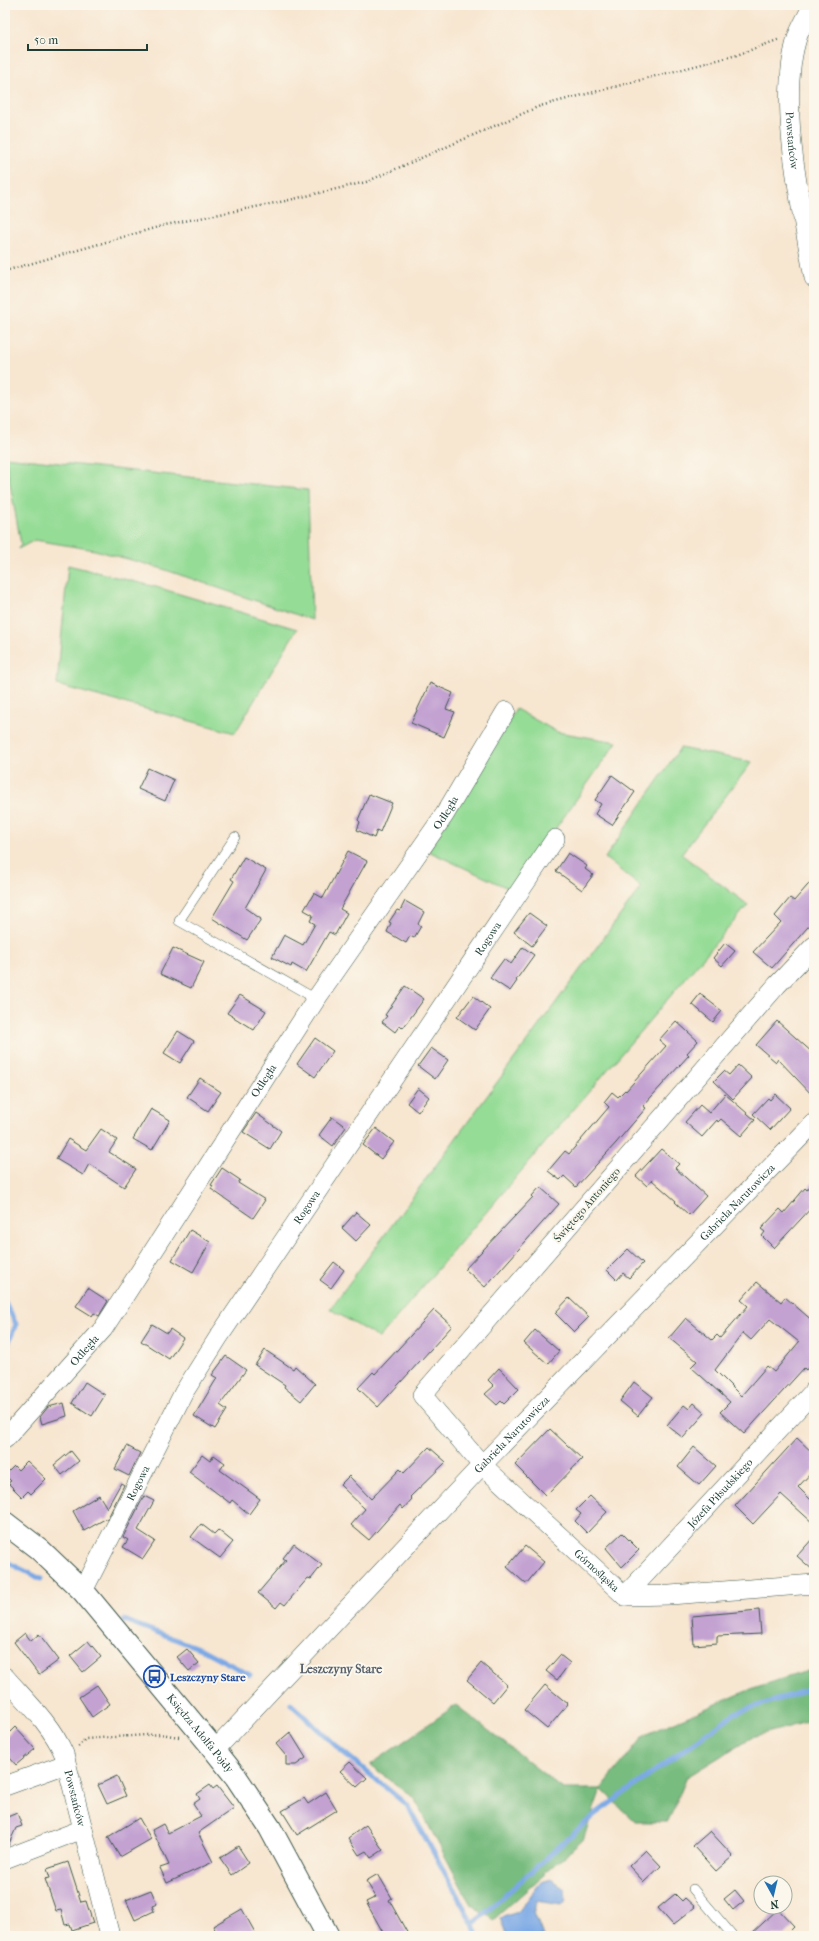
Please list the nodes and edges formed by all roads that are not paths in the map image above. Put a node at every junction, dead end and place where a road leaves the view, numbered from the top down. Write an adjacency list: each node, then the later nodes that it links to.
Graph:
1 (813, 5): 2 (street, Powstańców)
2 (814, 278)
3 (506, 711): 7 (street, Odległa)
4 (235, 837): 7 (lane)
5 (555, 839): 14 (street, Rogowa)
6 (814, 946): 11 (street, Świętego Antoniego)
7 (316, 999): 10 (street, Odległa)
8 (814, 1123): 11 (street, Gabriela Narutowicza)
9 (814, 1391): 15 (street, Józefa Piłsudskiego)
10 (5, 1439)
11 (482, 1465): 15 (street, Górnośląska); 17 (street, Gabriela Narutowicza)
12 (5, 1523): 14 (street, Księdza Adolfa Pojdy)
13 (814, 1584): 15 (street, Górnośląska)
14 (83, 1591): 17 (street, Księdza Adolfa Pojdy)
15 (625, 1596)
16 (5, 1677): 18 (street, Powstańców)
17 (215, 1750): 24 (street, Księdza Adolfa Pojdy)
18 (65, 1759): 19 (street); 20 (street, Powstańców)
19 (5, 1786)
20 (83, 1829): 21 (street); 23 (street, Powstańców)
21 (5, 1859)
22 (692, 1889): 25 (lane)
23 (110, 1936)
24 (328, 1936)
25 (733, 1936)

